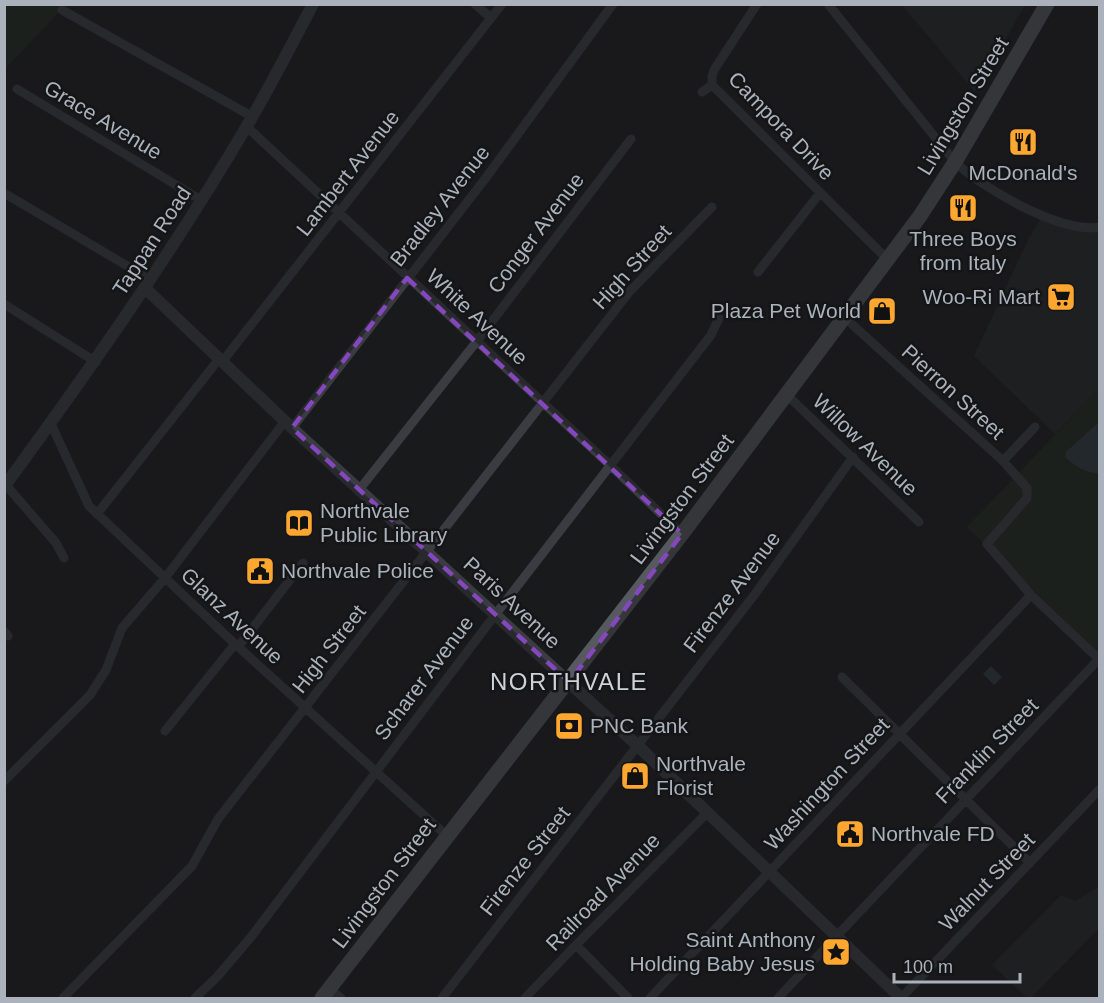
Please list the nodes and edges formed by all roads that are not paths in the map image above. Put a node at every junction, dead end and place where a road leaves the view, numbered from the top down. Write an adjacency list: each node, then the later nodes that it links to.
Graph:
1 (313, 4): 13 (street, Tappan Road)
2 (475, 4): 9 (street)
3 (502, 4): 9 (street, Lambert Avenue)
4 (613, 4): 24 (street, Bradley Avenue)
5 (757, 4): 10 (street, Campora Drive)
6 (828, 4): 15 (street)
7 (1047, 4): 15 (main road, Livingston Street)
8 (62, 10): 13 (street, White Avenue)
9 (491, 18): 20 (street, Lambert Avenue)
10 (712, 85): 12 (street); 17 (street, Campora Drive)
11 (17, 89): 18 (street, Grace Avenue)
12 (702, 92)
13 (250, 122): 18 (street, Tappan Road); 20 (street, White Avenue)
14 (630, 139): 29 (street, Conger Avenue)
15 (955, 162): 21 (street); 22 (main road, Livingston Street)
16 (4, 193): 25 (street, Paris Avenue)
17 (820, 193): 22 (street, Campora Drive); 23 (street)
18 (201, 200): 25 (street, Tappan Road)
19 (712, 207): 33 (street, High Street)
20 (340, 213): 24 (street, White Avenue); 30 (street, Lambert Avenue)
21 (1100, 227)
22 (888, 260): 28 (main road, Livingston Street)
23 (758, 272)
24 (407, 278): 29 (street, White Avenue); 35 (street, Bradley Avenue)
25 (148, 284): 30 (street, Paris Avenue); 31 (street, Tappan Road)
26 (4, 304): 31 (street)
27 (719, 318): 39 (street, Scharer Avenue)
28 (844, 318): 32 (main road, Livingston Street); 38 (street, Pierron Street)
29 (477, 341): 33 (street, White Avenue); 41 (street, Conger Avenue)
30 (220, 361): 35 (street, Paris Avenue); 42 (street, Lambert Avenue)
31 (96, 362): 34 (street, Tappan Road)
32 (786, 394): 37 (street, Willow Avenue); 44 (main road, Livingston Street)
33 (543, 403): 39 (street, White Avenue); 45 (street, High Street)
34 (51, 424): 40 (street, Tappan Road); 42 (street, Glanz Avenue)
35 (288, 424): 41 (street, Paris Avenue); 48 (street, Bradley Avenue)
36 (1035, 427): 38 (street, Pierron Street)
37 (853, 457): 43 (street, Willow Avenue); 58 (street, Firenze Avenue)
38 (1003, 461): 49 (street)
39 (611, 466): 44 (street, White Avenue); 50 (street, Scharer Avenue)
40 (5, 486): 46 (street)
41 (359, 490): 45 (street, Paris Avenue)
42 (97, 514): 48 (street, Glanz Avenue)
43 (919, 522)
44 (682, 534): 54 (main road, Livingston Street)
45 (428, 552): 50 (street, Paris Avenue); 55 (street, High Street)
46 (64, 558)
47 (303, 563): 51 (street)
48 (165, 578): 51 (street, Glanz Avenue); 60 (street, Bradley Avenue)
49 (1031, 595): 52 (street); 57 (street, Washington Street)
50 (495, 615): 54 (street, Paris Avenue); 59 (street, Scharer Avenue)
51 (237, 645): 55 (street, Glanz Avenue); 56 (street)
52 (1099, 660): 62 (street, Franklin Street)
53 (842, 677): 57 (street)
54 (569, 682): 58 (street, Paris Avenue); 64 (main road, Livingston Street)
55 (305, 709): 59 (street, Glanz Avenue); 71 (street, High Street)
56 (165, 731)
57 (900, 733): 62 (street); 66 (street, Washington Street)
58 (637, 745): 63 (street, Paris Avenue); 73 (street, Firenze Street)
59 (375, 772): 64 (street, Glanz Avenue); 72 (street, Scharer Avenue)
60 (4, 782)
61 (1100, 789): 65 (street, Walnut Street)
62 (966, 798): 65 (street); 67 (street, Franklin Street)
63 (708, 812): 66 (street, Paris Avenue); 68 (street, Railroad Avenue)
64 (447, 836): 69 (main road, Livingston Street)
65 (1030, 862): 70 (street, Walnut Street)
66 (770, 871): 67 (street, Paris Avenue); 76 (street, Washington Street)
67 (837, 937): 70 (street, Paris Avenue); 77 (street, Franklin Street)
68 (576, 945): 74 (street, Railroad Avenue); 75 (street)
69 (331, 995)
70 (901, 998)
71 (63, 999)
72 (195, 999)
73 (442, 999)
74 (525, 999)
75 (628, 999)
76 (650, 999)
77 (778, 999)

